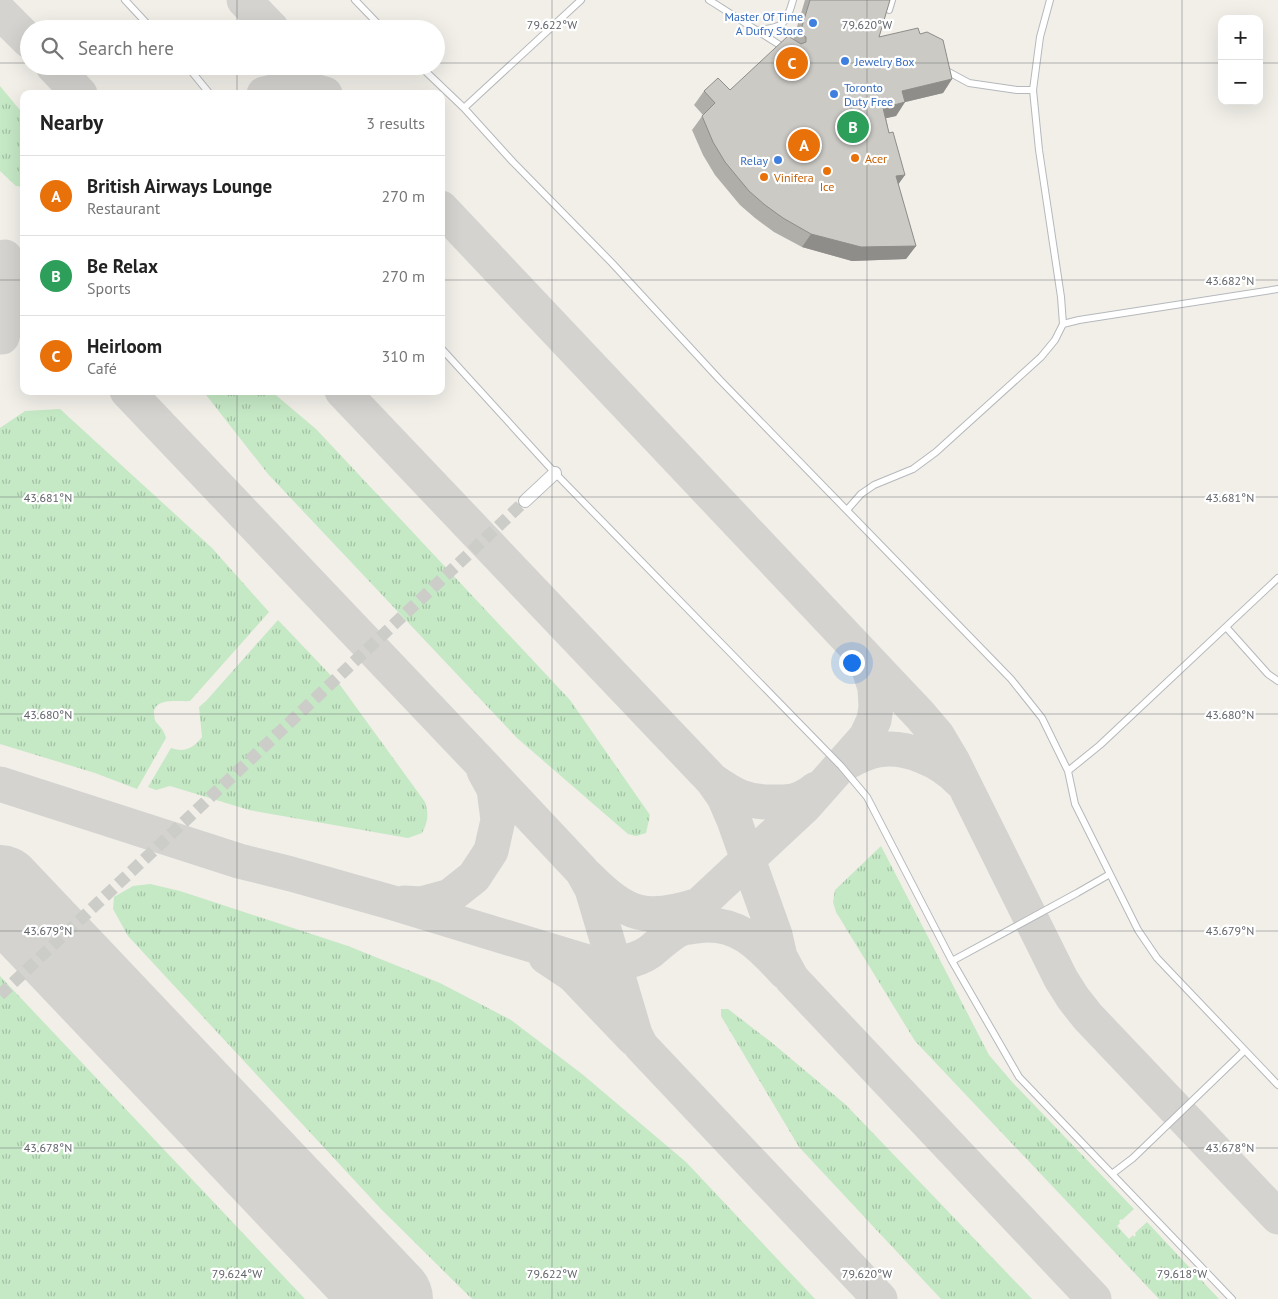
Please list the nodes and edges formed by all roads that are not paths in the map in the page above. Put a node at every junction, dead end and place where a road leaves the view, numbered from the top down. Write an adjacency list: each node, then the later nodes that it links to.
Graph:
1 (125, 0): 9 (lane)
2 (355, 0): 10 (lane)
3 (581, 0): 18 (lane)
4 (709, 0): 11 (lane)
5 (793, 0): 11 (lane)
6 (892, 0): 8 (lane)
7 (1050, 0): 17 (lane)
8 (889, 10)
9 (144, 20)
10 (374, 20)
11 (756, 30): 12 (lane)
12 (792, 53)
13 (943, 69): 17 (lane)
14 (194, 75): 16 (lane)
15 (429, 75): 18 (lane)
16 (207, 90)
17 (1033, 90): 20 (lane)
18 (464, 108): 24 (lane)
19 (1278, 289): 20 (lane)
20 (1063, 324): 24 (lane)
21 (445, 352): 22 (lane)
22 (554, 473): 23 (street); 30 (lane)
23 (525, 501)
24 (847, 510): 28 (lane)
25 (1278, 578): 26 (lane)
26 (1226, 627): 27 (lane); 28 (lane)
27 (1278, 680)
28 (1068, 771): 29 (lane)
29 (1110, 874): 30 (lane); 31 (lane)
30 (952, 961): 33 (lane)
31 (1244, 1050): 32 (lane); 33 (lane)
32 (1278, 1085)
33 (1112, 1174): 34 (lane)
34 (1232, 1299)

